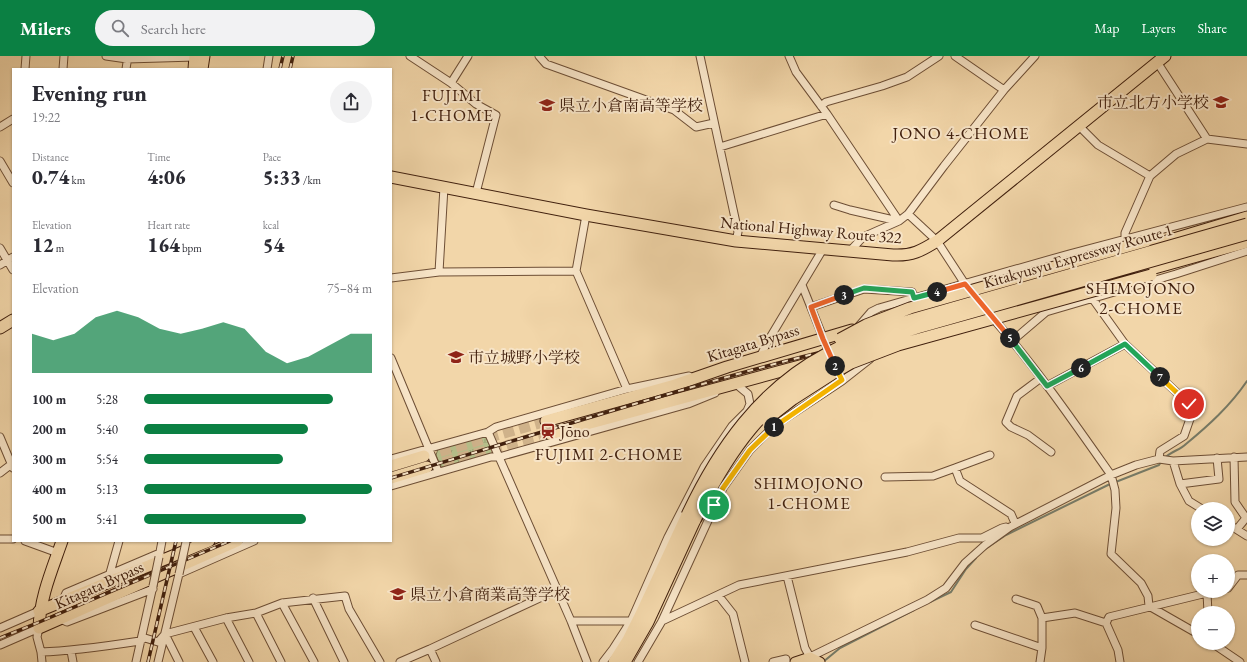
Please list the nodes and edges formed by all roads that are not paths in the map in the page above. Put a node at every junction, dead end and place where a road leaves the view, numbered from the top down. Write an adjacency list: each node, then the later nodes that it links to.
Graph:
1 (26, 56): 16 (street)
2 (64, 56): 17 (street)
3 (106, 56): 14 (street)
4 (198, 56): 14 (street); 19 (highway); 20 (highway)
5 (269, 56): 21 (street)
6 (410, 56): 22 (street)
7 (468, 56): 22 (street)
8 (539, 56): 27 (street)
9 (700, 56): 27 (street)
10 (790, 56): 24 (street)
11 (939, 56): 24 (street)
12 (955, 56): 23 (street)
13 (1035, 56): 23 (street)
14 (127, 57): 18 (street)
15 (1161, 59): 28 (highway, National Highway Route 322); 30 (street)
16 (25, 68)
17 (62, 68)
18 (126, 68)
19 (194, 68)
20 (202, 68)
21 (267, 68)
22 (451, 83): 38 (street)
23 (1004, 90): 41 (street)
24 (821, 106): 25 (street)
25 (828, 114): 32 (street); 44 (street)
26 (12, 120): 29 (street)
27 (714, 123): 32 (street)
28 (1079, 126): 34 (street); 49 (highway, National Highway Route 322)
29 (0, 127)
30 (1207, 139): 31 (street); 34 (street)
31 (1247, 144)
32 (720, 147): 48 (street)
33 (0, 161): 36 (street)
34 (1150, 176): 47 (street)
35 (392, 177): 37 (highway, National Highway Route 322)
36 (12, 181)
37 (444, 187): 38 (highway, National Highway Route 322); 59 (street)
38 (476, 193): 42 (highway, National Highway Route 322)
39 (834, 205): 44 (street)
40 (1247, 207): 47 (street)
41 (908, 214): 44 (street); 49 (street)
42 (586, 215): 48 (highway, National Highway Route 322); 58 (street)
43 (1247, 216): 63 (highway, Kitagata Bypass); 84 (highway, bridge)
44 (898, 221): 53 (street)
45 (1247, 224): 84 (highway, Kitakyusyu Expressway Route 1, bridge)
46 (1247, 234): 112 (highway, Kitakyusyu Expressway Route 1, bridge)
47 (1125, 240): 61 (street)
48 (736, 241): 52 (highway, National Highway Route 322)
49 (937, 241): 53 (highway, National Highway Route 322); 61 (street)
50 (1247, 242): 55 (highway, Kitagata Bypass)
51 (0, 248): 56 (street)
52 (823, 249): 53 (highway, National Highway Route 322); 62 (street)
53 (850, 251)
54 (1247, 251): 65 (street)
55 (1210, 252): 67 (highway, Kitagata Bypass); 112 (highway, bridge)
56 (10, 258): 57 (street)
57 (0, 265)
58 (576, 271): 59 (street); 83 (street)
59 (439, 272): 60 (street)
60 (392, 278)
61 (965, 284): 63 (street); 64 (street)
62 (802, 285): 66 (street); 75 (street)
63 (974, 295): 67 (street); 70 (highway, Kitagata Bypass)
64 (914, 298): 66 (street); 70 (street)
65 (1092, 298): 72 (street); 74 (street)
66 (811, 307): 71 (street)
67 (989, 314): 72 (street); 73 (highway, Kitagata Bypass)
68 (12, 321): 69 (highway)
69 (0, 328)
70 (856, 329): 71 (highway, Kitagata Bypass)
71 (823, 339): 75 (highway, Kitagata Bypass); 76 (street)
72 (1012, 341): 79 (street)
73 (892, 342): 76 (highway, Kitagata Bypass); 80 (street)
74 (1125, 344): 82 (street); 97 (street)
75 (760, 357): 78 (highway, Kitagata Bypass)
76 (831, 358): 80 (street); 81 (highway, Kitagata Bypass)
77 (392, 361): 89 (street)
78 (726, 367): 83 (street); 85 (highway, Kitagata Bypass)
79 (1041, 378): 82 (street); 90 (street)
80 (842, 380): 149 (street)
81 (736, 384): 87 (highway, Kitagata Bypass); 92 (street); 148 (street)
82 (1047, 386): 106 (street)
83 (627, 389): 86 (street)
84 (751, 413): 180 (highway, Kitakyusyu Expressway Route 1, bridge)
85 (546, 421)
86 (488, 432): 89 (street); 92 (street)
87 (550, 434)
88 (0, 436): 99 (street)
89 (427, 452): 96 (street); 101 (highway); 104 (street)
90 (1051, 452)
91 (990, 455): 103 (street)
92 (499, 456): 104 (street); 134 (street)
93 (1234, 457): 94 (street); 95 (street); 114 (street)
94 (1247, 457)
95 (1217, 458): 98 (street); 109 (street)
96 (392, 459)
97 (1159, 459): 98 (street); 106 (street)
98 (1173, 461): 109 (street)
99 (12, 463)
100 (12, 466): 105 (street)
101 (392, 466)
102 (427, 468): 108 (highway)
103 (955, 468): 107 (street); 113 (street)
104 (438, 471): 110 (street)
105 (0, 473)
106 (1111, 475): 113 (street); 141 (street)
107 (885, 477)
108 (392, 478)
109 (1180, 484): 111 (street)
110 (392, 486)
111 (1191, 502)
112 (695, 520): 181 (highway, Kitakyusyu Expressway Route 1)
113 (1013, 525): 131 (street); 164 (street)
114 (1237, 529): 115 (street)
115 (1247, 536)
116 (0, 539): 117 (street)
117 (12, 539)
118 (62, 542): 126 (highway)
119 (119, 542): 128 (street)
120 (162, 542): 127 (street)
121 (187, 542): 129 (street, bridge)
122 (207, 542): 139 (highway, Kitagata Bypass)
123 (234, 542): 146 (highway, Kitagata Bypass)
124 (252, 542): 129 (street)
125 (37, 543): 126 (street)
126 (58, 553): 142 (highway)
127 (159, 555): 128 (street); 133 (street, bridge)
128 (110, 573): 139 (street)
129 (179, 574): 156 (street)
130 (1247, 575): 132 (street)
131 (787, 576): 135 (street); 164 (street)
132 (1235, 579)
133 (153, 588): 146 (street); 157 (street)
134 (557, 590): 147 (street); 160 (street)
135 (718, 595): 149 (street); 183 (street)
136 (1191, 597): 141 (street)
137 (313, 598): 140 (street); 174 (street); 175 (street)
138 (1016, 599): 145 (street)
139 (62, 602): 142 (highway, Kitagata Bypass)
140 (282, 603): 143 (street); 173 (street)
141 (1149, 606): 150 (street); 155 (street)
142 (39, 611): 153 (street); 154 (highway)
143 (256, 613): 144 (street); 172 (street)
144 (226, 618): 152 (street); 171 (street)
145 (1042, 618): 150 (street); 159 (street)
146 (61, 619): 154 (highway, Kitagata Bypass)
147 (571, 621): 148 (street); 178 (street)
148 (631, 621): 179 (street)
149 (662, 621): 182 (street)
150 (1106, 623): 189 (street)
151 (975, 625): 159 (street)
152 (194, 627): 156 (street); 170 (street)
153 (0, 628)
154 (39, 628): 158 (street); 163 (street)
155 (1191, 630)
156 (165, 634): 157 (street); 168 (street); 169 (street)
157 (140, 641): 162 (street); 167 (street)
158 (0, 645)
159 (1042, 648): 188 (street)
160 (430, 649): 176 (street); 177 (street)
161 (1222, 650): 190 (street)
162 (71, 651): 163 (street); 166 (street)
163 (41, 652): 165 (street)
164 (810, 657): 186 (main road); 187 (main road)
165 (42, 662)
166 (73, 662)
167 (136, 662)
168 (158, 662)
169 (179, 662)
170 (213, 662)
171 (249, 662)
172 (281, 662)
173 (314, 662)
174 (344, 662)
175 (380, 662)
176 (400, 662)
177 (436, 662)
178 (587, 662)
179 (602, 662)
180 (614, 662)
181 (625, 662)
182 (638, 662)
183 (745, 662)
184 (773, 662): 185 (street)
185 (786, 662)
186 (795, 662)
187 (820, 662)
188 (1040, 662)
189 (1120, 662)
190 (1240, 662)

